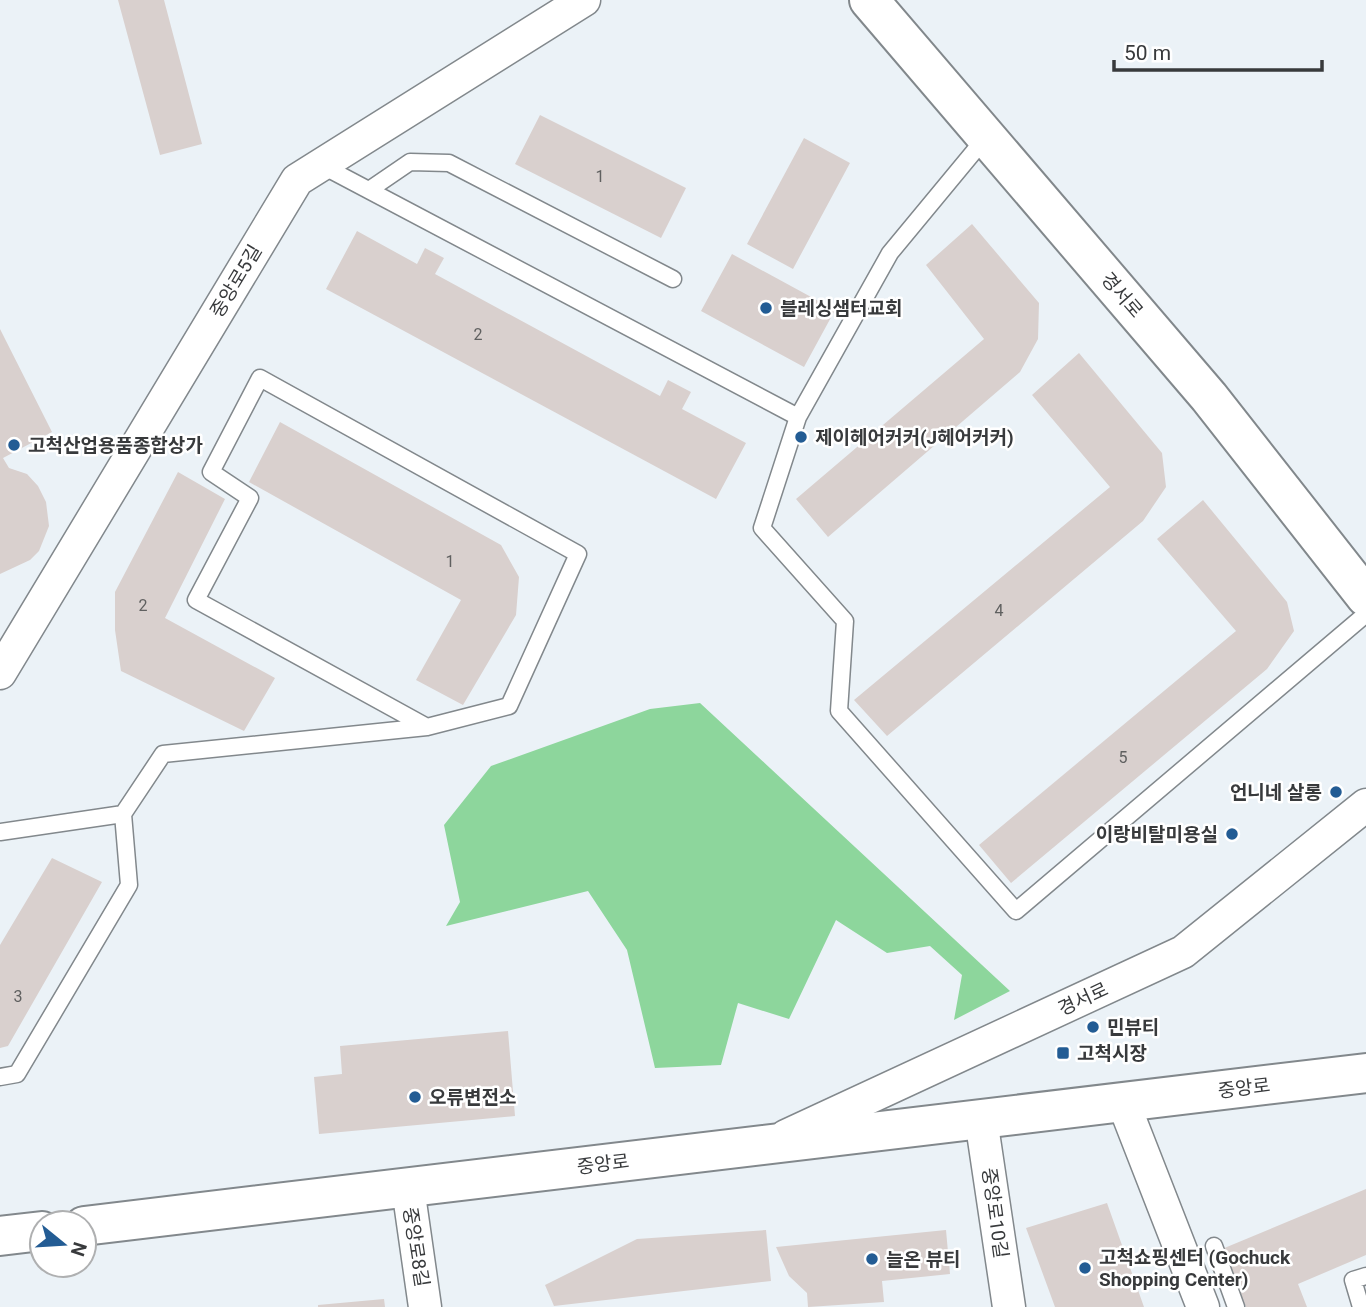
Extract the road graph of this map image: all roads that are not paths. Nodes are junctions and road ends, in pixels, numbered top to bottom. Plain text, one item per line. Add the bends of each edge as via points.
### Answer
1 (584, 0) edge
2 (869, 0) edge
3 (986, 136) junction
4 (321, 165) junction
5 (369, 190) junction
6 (673, 279) dead end
7 (798, 417) junction
8 (1366, 597) edge
9 (1366, 614) edge
10 (0, 673) edge
11 (427, 727) junction
12 (1366, 805) edge
13 (123, 814) junction
14 (0, 832) edge
15 (1366, 1073) edge
16 (0, 1077) edge
17 (1123, 1102) junction
18 (981, 1119) junction
19 (769, 1144) junction
20 (408, 1188) junction
21 (98, 1224) edge
22 (28, 1233) edge
23 (0, 1236) edge
24 (1213, 1246) dead end
25 (1366, 1276) edge
26 (425, 1307) edge
27 (1009, 1307) edge
28 (1203, 1307) edge
29 (1236, 1307) edge
30 (1362, 1307) edge

1 - 4 street, 중앙로5길
2 - 3 main road, 경서로
3 - 7 lane via 890,253
3 - 8 main road, 경서로 via 1209,397
4 - 5 lane
4 - 10 street, 중앙로5길 via 296,180
5 - 6 lane via 410,162 449,163
5 - 7 lane
7 - 9 lane via 762,528 845,621 839,711 1016,911
11 - 11 lane via 509,706 578,554 260,378 211,472 250,498 196,600
11 - 13 lane via 163,754
12 - 19 street, 경서로 via 1183,952
13 - 14 lane
13 - 16 lane via 129,885 17,1074
15 - 17 main road, 중앙로
17 - 18 main road, 중앙로
17 - 28 street
18 - 19 main road, 중앙로
18 - 27 street, 중앙로10길
19 - 20 main road, 중앙로
20 - 21 main road, 중앙로
20 - 26 street, 중앙로8길
22 - 23 main road
24 - 29 lane
25 - 30 lane via 1353,1280

